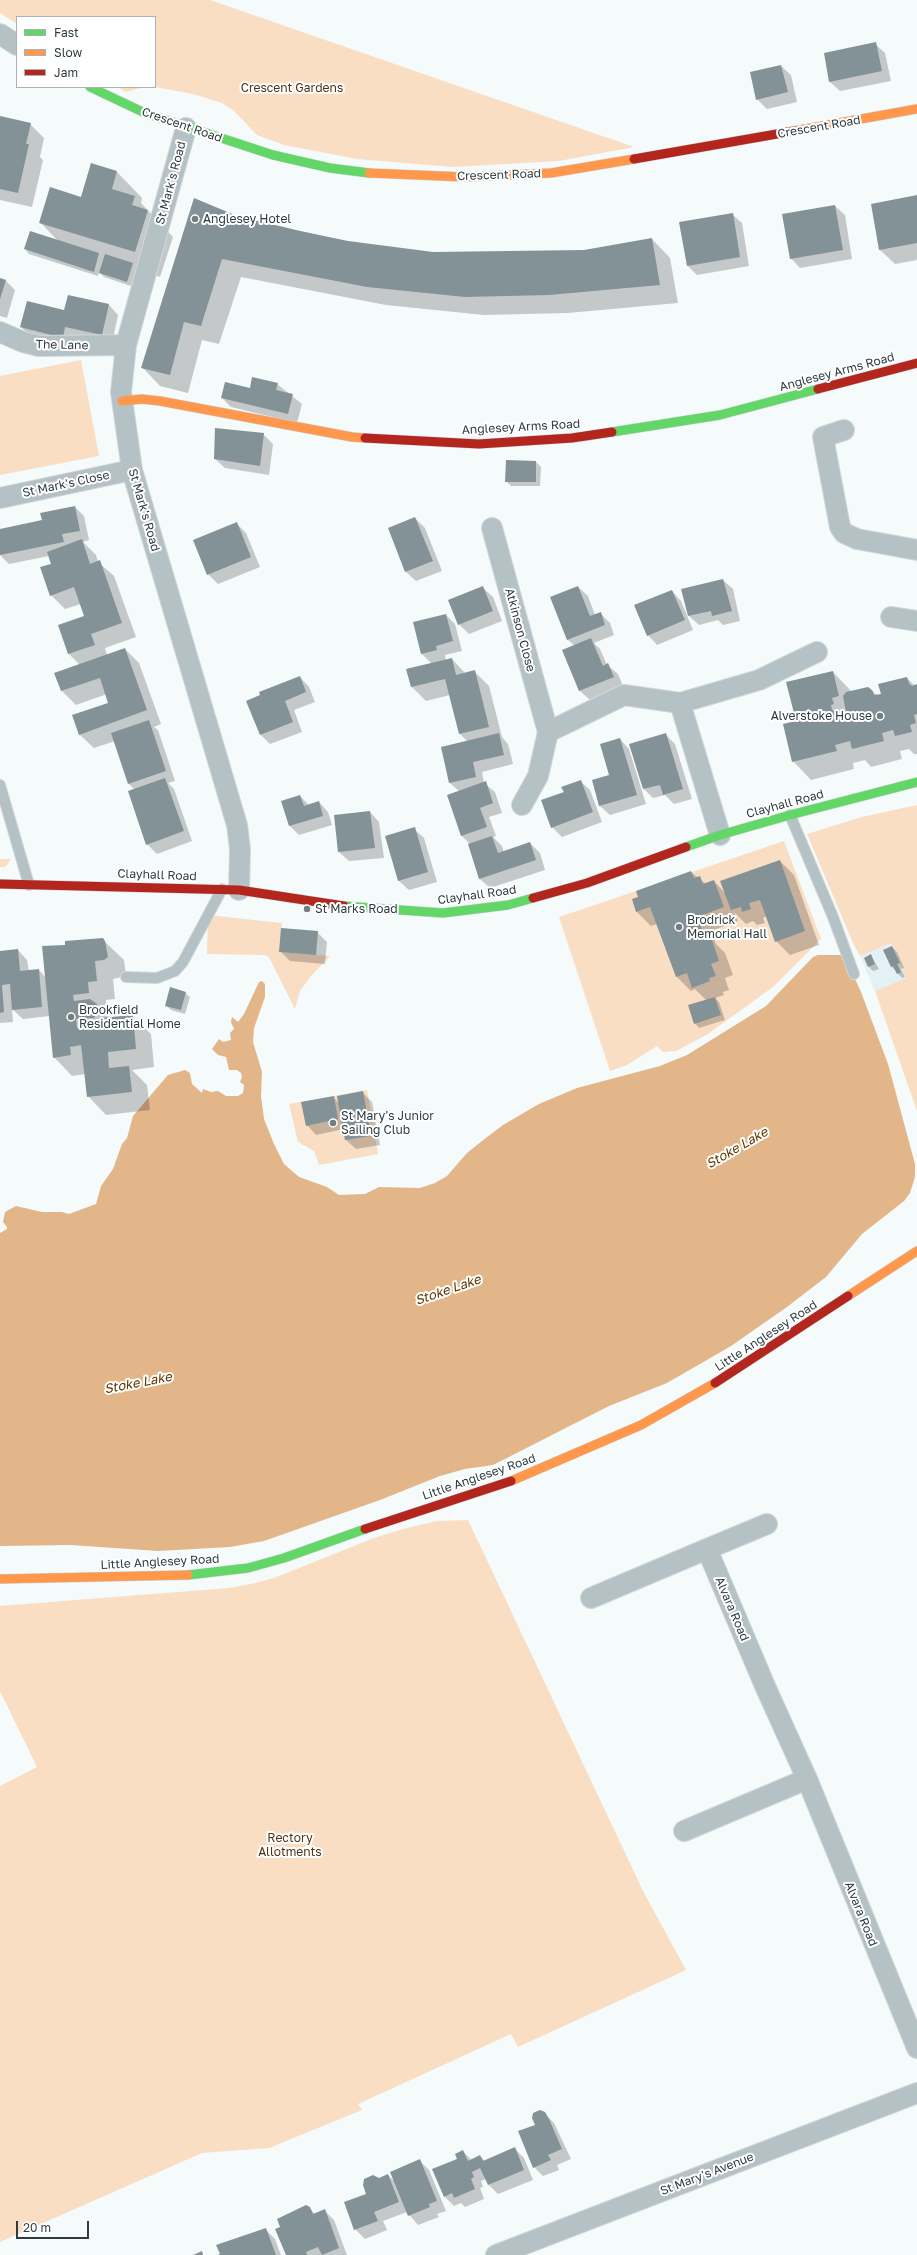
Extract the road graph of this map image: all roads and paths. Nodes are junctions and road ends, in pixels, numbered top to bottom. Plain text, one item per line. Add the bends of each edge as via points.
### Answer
1 (0, 34) edge
2 (16, 44) edge
3 (92, 88) edge
4 (917, 109) edge
5 (186, 128) junction
6 (0, 332) edge
7 (126, 345) junction
8 (917, 363) edge
9 (122, 401) junction
10 (844, 430) dead end
11 (132, 470) junction
12 (0, 498) edge
13 (492, 528) dead end
14 (917, 550) edge
15 (891, 617) dead end
16 (917, 621) edge
17 (817, 652) dead end
18 (680, 703) junction
19 (548, 732) junction
20 (917, 782) edge
21 (0, 785) edge
22 (522, 805) dead end
23 (790, 814) junction
24 (720, 835) junction
25 (0, 884) edge
26 (29, 885) junction
27 (231, 890) junction
28 (854, 974) dead end
29 (126, 977) dead end
30 (917, 1251) edge
31 (767, 1524) dead end
32 (707, 1549) junction
33 (0, 1580) edge
34 (591, 1598) dead end
35 (807, 1779) junction
36 (684, 1831) dead end
37 (917, 2048) edge
38 (917, 2093) edge
39 (496, 2255) edge

1 - 2 street
3 - 5 street, Crescent Road
4 - 5 street, Crescent Road via 551,173 465,177 400,175 330,168 273,155
5 - 7 street, St Mark's Road
6 - 7 street, The Lane via 39,346
7 - 9 street, St Mark's Road
8 - 9 street, Anglesey Arms Road via 720,415 572,438 479,444 352,436 160,400
9 - 11 street, St Mark's Road
10 - 14 street via 823,437 840,527 852,538
11 - 12 street, St Mark's Close
11 - 27 street, St Mark's Road via 237,825 240,849
13 - 19 street, Atkinson Close
15 - 16 street
17 - 18 street via 759,680
18 - 19 street via 624,695
18 - 24 street
19 - 22 street, Atkinson Close via 538,776
20 - 23 street, Clayhall Road
21 - 26 lane
23 - 24 street, Clayhall Road
23 - 28 lane
24 - 27 street, Clayhall Road via 587,883 515,903 443,913 363,909
25 - 26 street, Clayhall Road
26 - 27 street, Clayhall Road
27 - 29 lane via 175,971 157,978
30 - 33 street, Little Anglesey Road via 670,1410 508,1482 248,1568 185,1575
31 - 32 street
32 - 34 street
32 - 35 street, Alvara Road via 764,1686
35 - 36 street
35 - 37 street, Alvara Road
38 - 39 street, St Mary's Avenue

